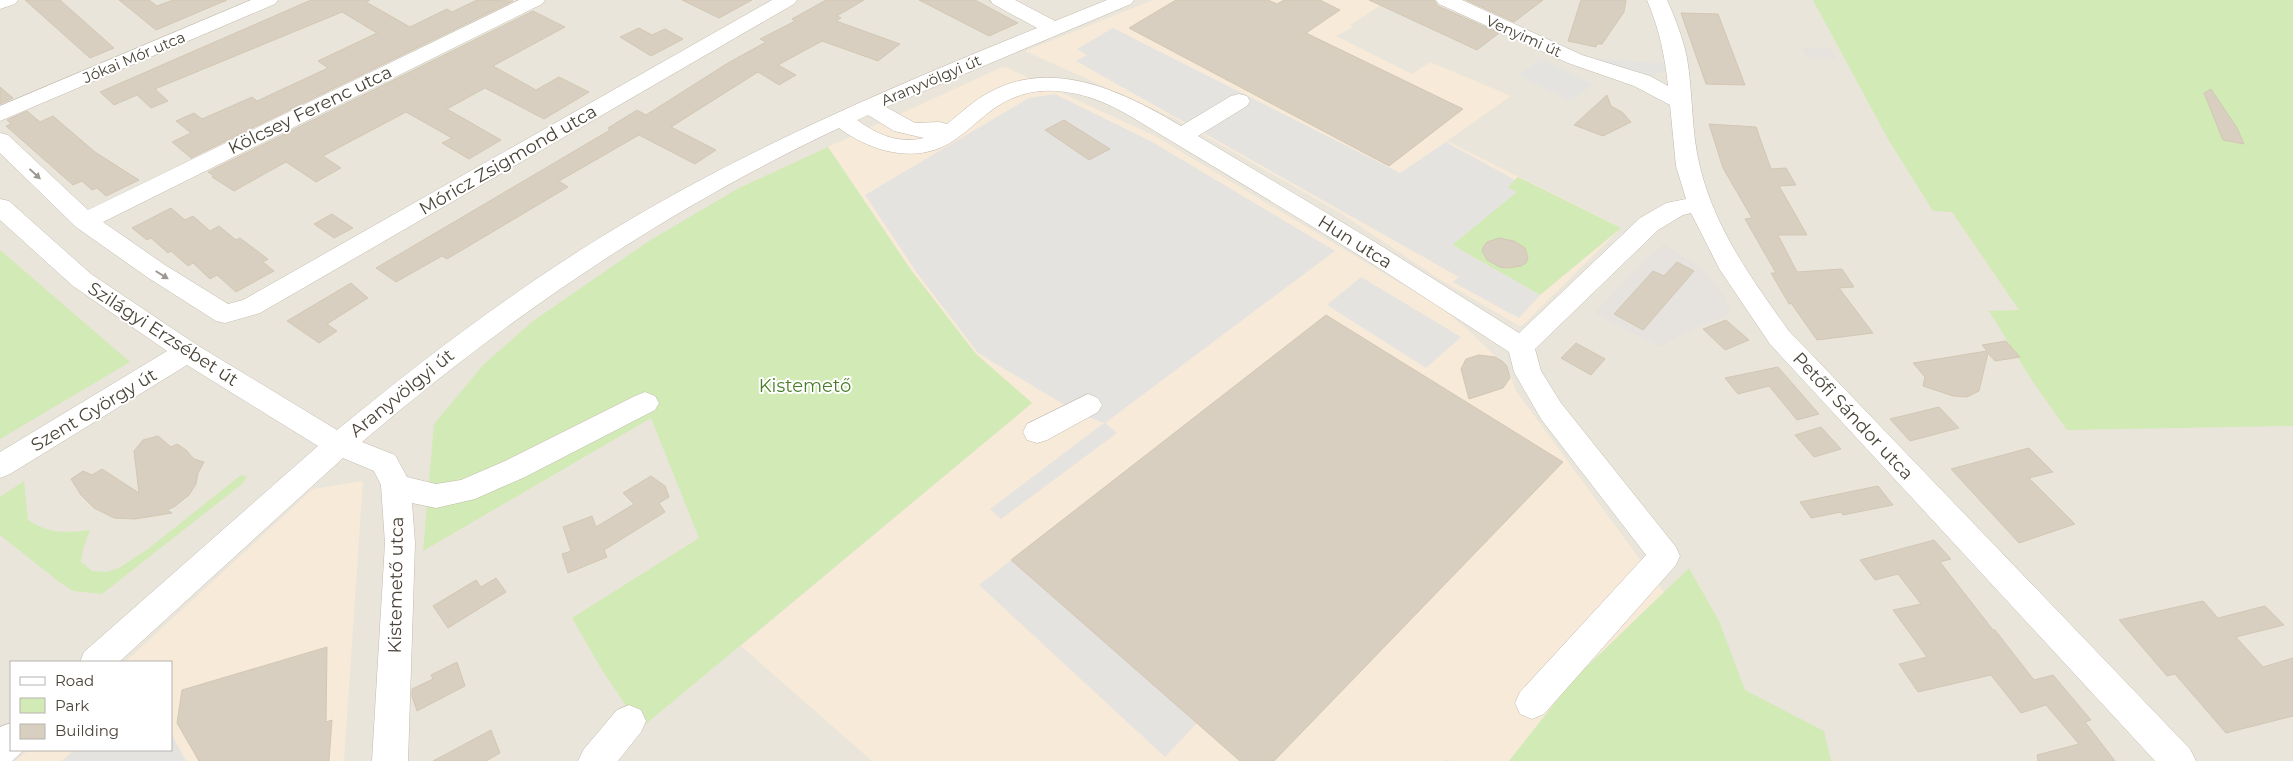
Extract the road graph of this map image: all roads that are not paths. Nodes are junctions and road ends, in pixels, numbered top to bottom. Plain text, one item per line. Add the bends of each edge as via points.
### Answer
1 (8, 0) edge
2 (268, 0) edge
3 (535, 0) edge
4 (787, 0) edge
5 (1000, 0) edge
6 (1124, 0) edge
7 (1446, 0) edge
8 (1657, 0) edge
9 (0, 3) edge
10 (1054, 29) junction
11 (1575, 59) junction
12 (907, 89) junction
13 (1239, 101) dead end
14 (1680, 101) junction
15 (870, 106) junction
16 (975, 112) junction
17 (0, 114) edge
18 (840, 119) junction
19 (894, 122) junction
20 (1180, 137) junction
21 (0, 140) edge
22 (874, 141) junction
23 (1686, 144) junction
24 (742, 169) junction
25 (1698, 203) junction
26 (0, 207) edge
27 (85, 221) junction
28 (1521, 348) junction
29 (187, 352) junction
30 (645, 404) dead end
31 (1088, 405) dead end
32 (1037, 432) dead end
33 (338, 444) junction
34 (0, 466) edge
35 (396, 485) junction
36 (97, 661) edge
37 (1532, 703) dead end
38 (629, 721) dead end
39 (10, 740) edge
40 (0, 749) edge
41 (390, 761) edge
42 (596, 761) edge
43 (2178, 761) edge

1 - 9 street
2 - 17 street, Jókai Mór utca
3 - 27 street, Kölcsey Ferenc utca
27 -> 4 street, Móricz Zsigmond utca via 225,314 251,307
5 - 10 street
6 - 10 street, Aranyvölgyi út
7 - 11 street, Venyimi út
8 - 14 street, Petőfi Sándor utca via 1676,56
10 - 12 street, Aranyvölgyi út
11 - 14 street, Venyimi út via 1642,81
11 - 23 street, Venyimi út via 1593,77 1626,86 1658,108
12 - 15 street, Aranyvölgyi út
12 - 19 street via 893,102 891,115
13 - 20 street
14 - 23 street, Petőfi Sándor utca
15 - 18 street, Aranyvölgyi út
15 - 19 street, Hun utca
16 - 19 street, Hun utca via 928,132 912,131
16 - 20 street, Hun utca via 997,96 1018,88 1066,86 1127,104
16 - 22 street, Hun utca via 944,138 927,145 899,147
18 - 22 street, Hun utca
18 - 24 street, Aranyvölgyi út
20 - 28 street, Hun utca via 1366,248
21 -> 27 street
22 - 24 street, Aranyvölgyi út via 848,134 829,136 770,166
23 - 25 street, Petőfi Sándor utca
24 - 33 street, Aranyvölgyi út via 643,224 537,291 484,328
25 - 28 street via 1675,209 1649,224
25 - 43 street, Petőfi Sándor utca via 1733,270 1779,337
26 - 29 street, Szilágyi Erzsébet út via 82,280
28 - 37 street via 1528,372 1551,411 1665,556
29 - 33 street, Szilágyi Erzsébet út
29 - 34 street, Szent György út
30 - 35 street via 464,491 436,496
31 - 32 street
33 - 35 street, Kistemető utca via 385,463
33 - 36 street, Aranyvölgyi út
35 - 41 street, Kistemető utca via 400,543
38 - 42 street
39 - 40 street

